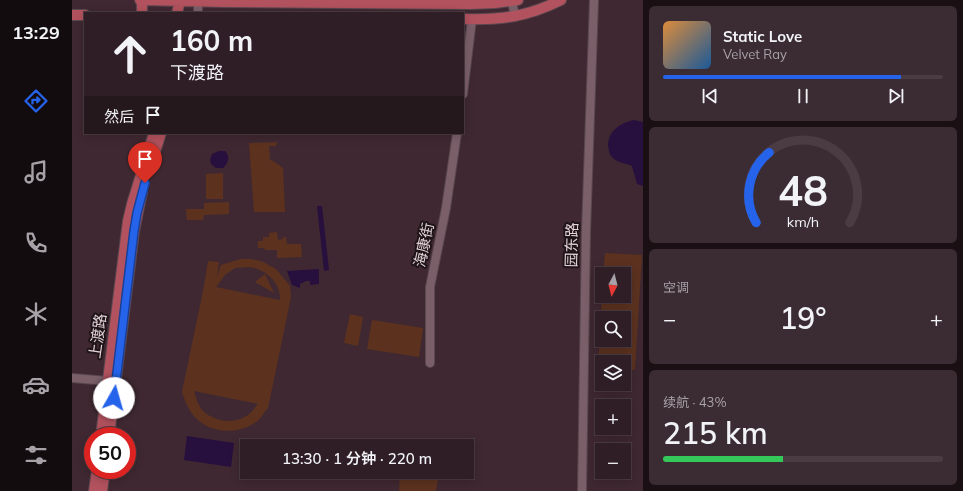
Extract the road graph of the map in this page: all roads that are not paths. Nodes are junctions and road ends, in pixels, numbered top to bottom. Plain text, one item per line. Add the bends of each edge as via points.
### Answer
1 (141, 0) edge
2 (561, 0) edge
3 (594, 0) edge
4 (180, 1) junction
5 (515, 1) edge
6 (198, 2) junction
7 (335, 2) edge
8 (142, 12) edge
9 (178, 12) edge
10 (182, 12) edge
11 (198, 12) edge
12 (72, 15) edge
13 (84, 15) edge
14 (515, 16) junction
15 (468, 19) edge
16 (464, 79) edge
17 (154, 134) edge
18 (161, 134) edge
19 (457, 134) edge
20 (129, 241) junction
21 (430, 363) dead end
22 (72, 378) edge
23 (108, 381) junction
24 (102, 427) edge
25 (110, 427) edge
26 (96, 479) edge
27 (104, 479) edge
28 (94, 491) edge
29 (102, 491) edge
30 (582, 491) edge

1 - 4 main road
1 - 8 main road
2 - 14 main road
3 - 30 street, 园东路 via 586,240
4 - 6 main road
4 - 9 main road
4 - 10 main road
5 - 7 main road via 495,4
5 - 14 street
6 - 7 main road
6 - 11 street
12 - 13 main road
14 - 15 main road
15 - 16 street
17 - 20 main road via 128,221
18 - 20 main road
19 - 21 street, 海康街 via 446,208 430,287
20 - 23 main road, 上渡路
20 - 25 main road, 上渡路
22 - 23 street
23 - 24 main road, 上渡路
26 - 28 main road
27 - 29 main road

